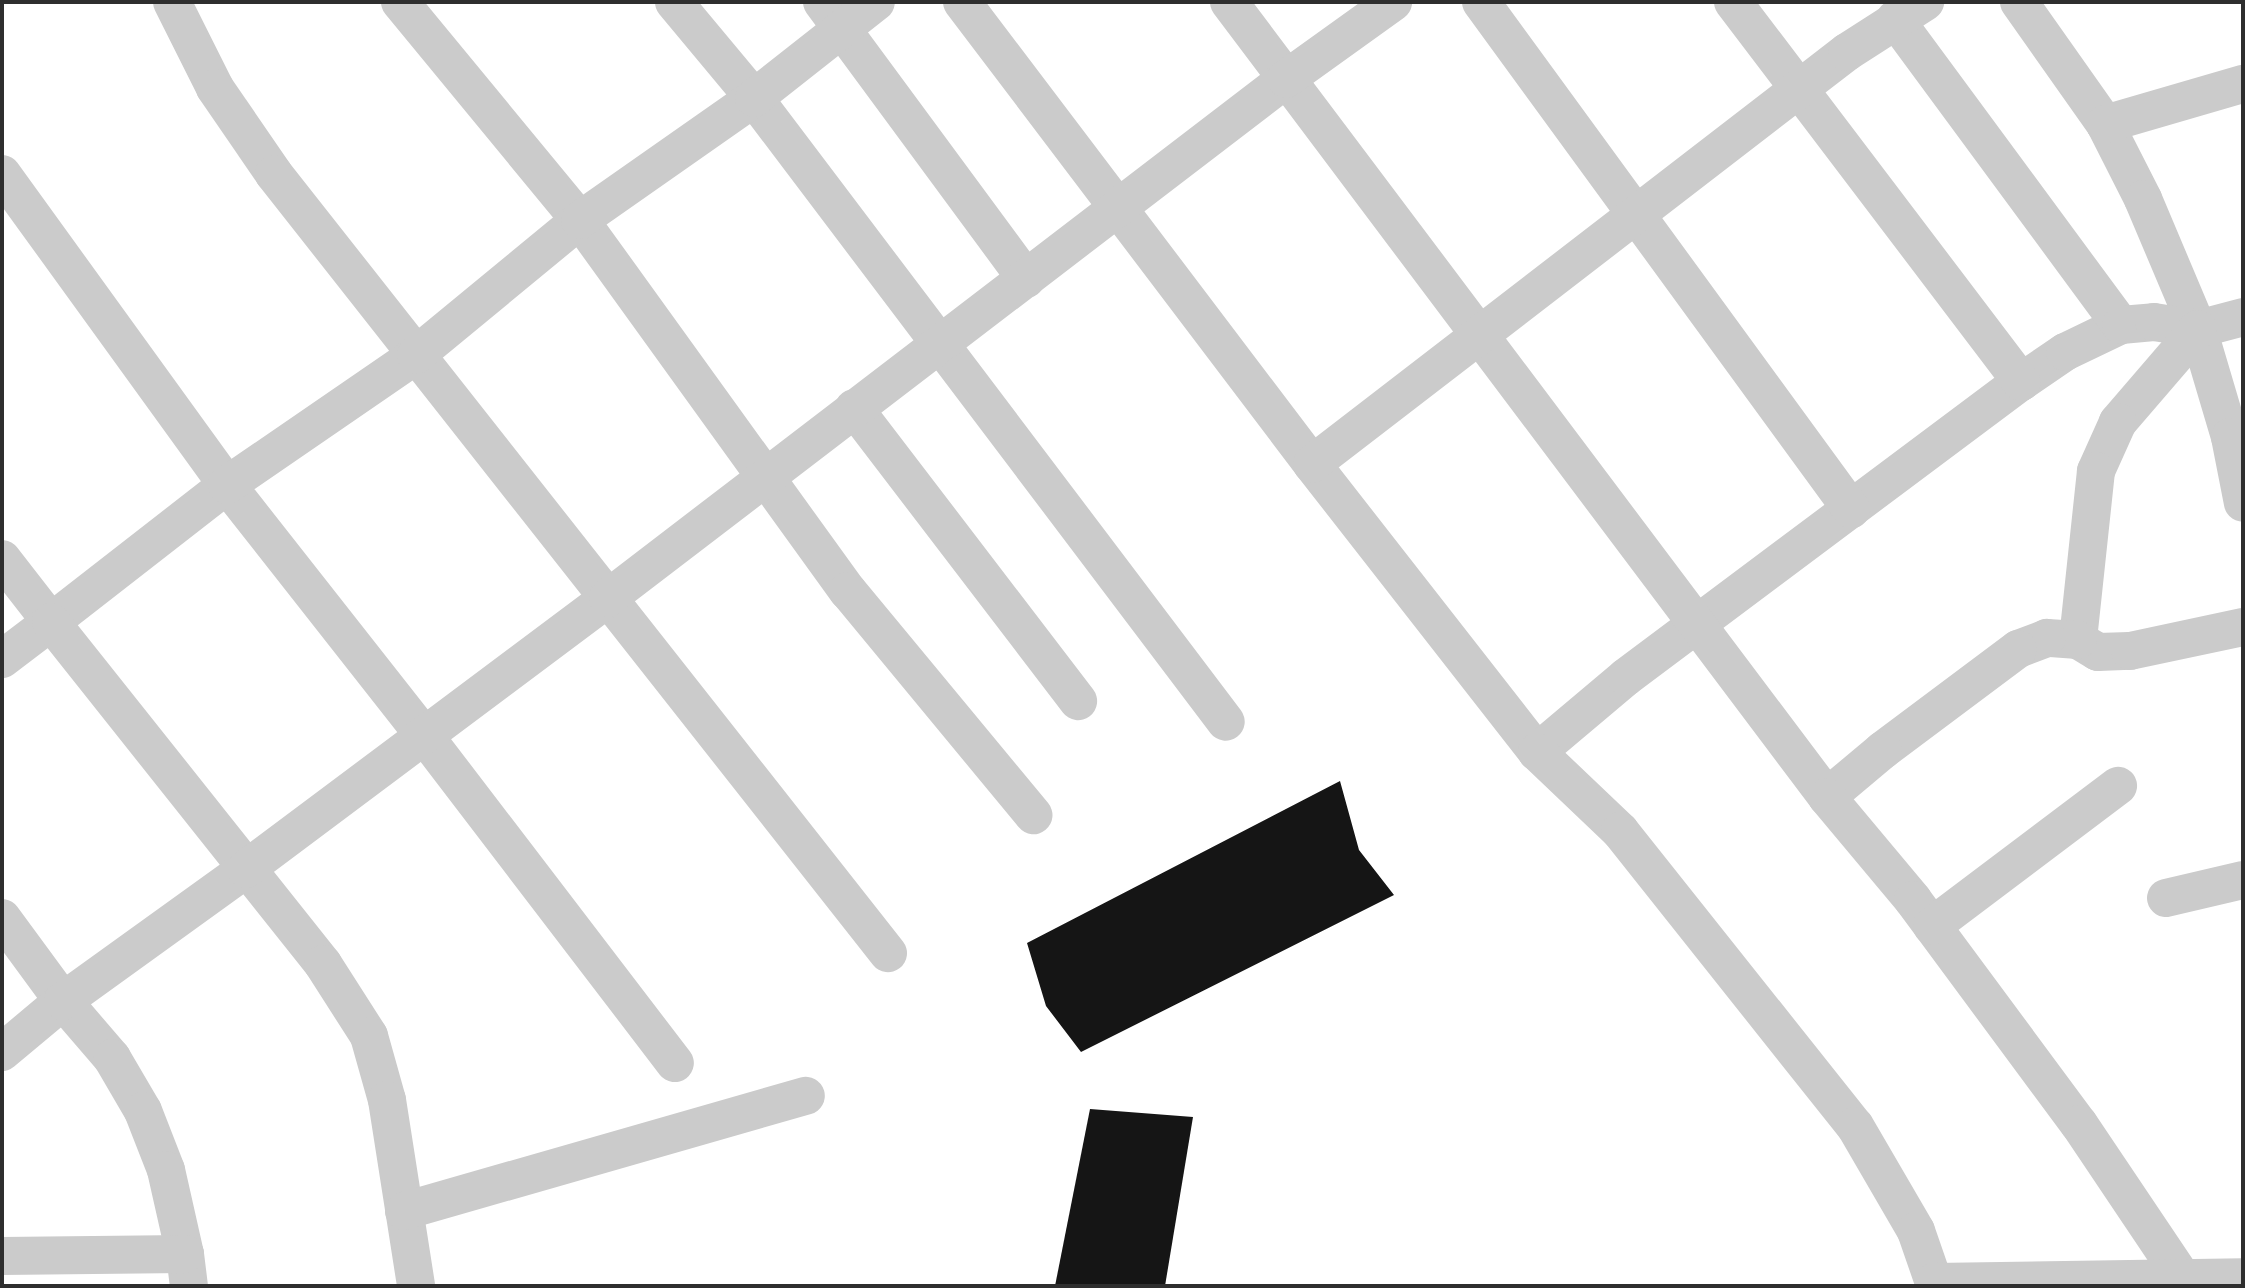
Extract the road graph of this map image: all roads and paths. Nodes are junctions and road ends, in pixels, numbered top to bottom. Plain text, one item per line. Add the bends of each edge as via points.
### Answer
1 (172, 2) edge
2 (400, 2) edge
3 (674, 2) edge
4 (876, 2) edge
5 (962, 2) edge
6 (1229, 2) edge
7 (1393, 2) edge
8 (1481, 2) edge
9 (1733, 2) edge
10 (2019, 2) edge
11 (1910, 10) edge
12 (832, 15) edge
13 (1286, 79) junction
14 (2243, 84) edge
15 (1800, 91) junction
16 (754, 98) junction
17 (2105, 124) junction
18 (2, 174) edge
19 (1119, 206) junction
20 (1639, 215) junction
21 (580, 220) junction
22 (1026, 279) junction
23 (2243, 317) edge
24 (2121, 325) junction
25 (2197, 329) junction
26 (1480, 334) junction
27 (940, 345) junction
28 (416, 355) junction
29 (2021, 382) junction
30 (854, 408) junction
31 (2237, 435) edge
32 (1312, 464) junction
33 (765, 479) junction
34 (227, 485) junction
35 (2243, 503) edge
36 (1851, 509) junction
37 (2, 559) edge
38 (608, 598) junction
39 (51, 622) junction
40 (1697, 624) junction
41 (2243, 626) edge
42 (2078, 640) junction
43 (2, 659) edge
44 (1078, 701) dead end
45 (1226, 722) dead end
46 (424, 735) junction
47 (1537, 752) junction
48 (2118, 786) dead end
49 (1827, 797) junction
50 (1033, 815) dead end
51 (246, 869) junction
52 (2243, 880) edge
53 (2166, 898) dead end
54 (2, 918) edge
55 (1932, 926) junction
56 (888, 953) dead end
57 (63, 1001) junction
58 (2, 1052) edge
59 (675, 1063) dead end
60 (806, 1096) dead end
61 (404, 1211) junction
62 (2, 1256) edge
63 (187, 1270) edge
64 (2214, 1279) edge
65 (1935, 1284) edge
66 (416, 1286) edge

1 - 28 street via 215,88 274,174
2 - 21 street
3 - 16 street
4 - 12 street
5 - 19 street
6 - 13 street
7 - 13 street
8 - 20 street
9 - 15 street
10 - 17 street
11 - 15 street via 1847,52
11 - 24 street
12 - 16 street
12 - 22 street
13 - 19 street
13 - 26 street
14 - 17 street
15 - 20 street via 1704,160
15 - 29 street
16 - 21 street
16 - 27 street
17 - 25 street via 2143,199
18 - 34 street
19 - 22 street
19 - 32 street
20 - 26 street
20 - 36 street
21 - 28 street
21 - 33 street
22 - 27 street
23 - 25 street
24 - 25 street via 2154,322
24 - 29 street via 2065,352
25 - 31 street
25 - 42 street via 2119,422 2096,471
26 - 32 street
26 - 40 street
27 - 30 street
27 - 45 street
28 - 34 street
28 - 38 street
29 - 36 street
30 - 33 street
30 - 44 street
31 - 35 street
32 - 47 street
33 - 38 street
33 - 50 street via 848,591
34 - 39 street
34 - 46 street
36 - 40 street
37 - 39 street
38 - 46 street
38 - 56 street
39 - 43 street
39 - 51 street
40 - 47 street
40 - 49 street
41 - 42 street via 2130,651 2098,652
42 - 49 street via 2047,638 2018,649
46 - 51 street
46 - 59 street
47 - 65 street via 1620,831 1855,1126 1916,1231
48 - 55 street
49 - 55 street
51 - 57 street
51 - 61 street via 323,964 369,1036 387,1100
52 - 53 street
54 - 57 street
55 - 64 street via 2079,1124
57 - 58 street
57 - 63 street via 112,1058 143,1111 166,1170
60 - 61 street
61 - 66 street
62 - 63 street
64 - 65 street

